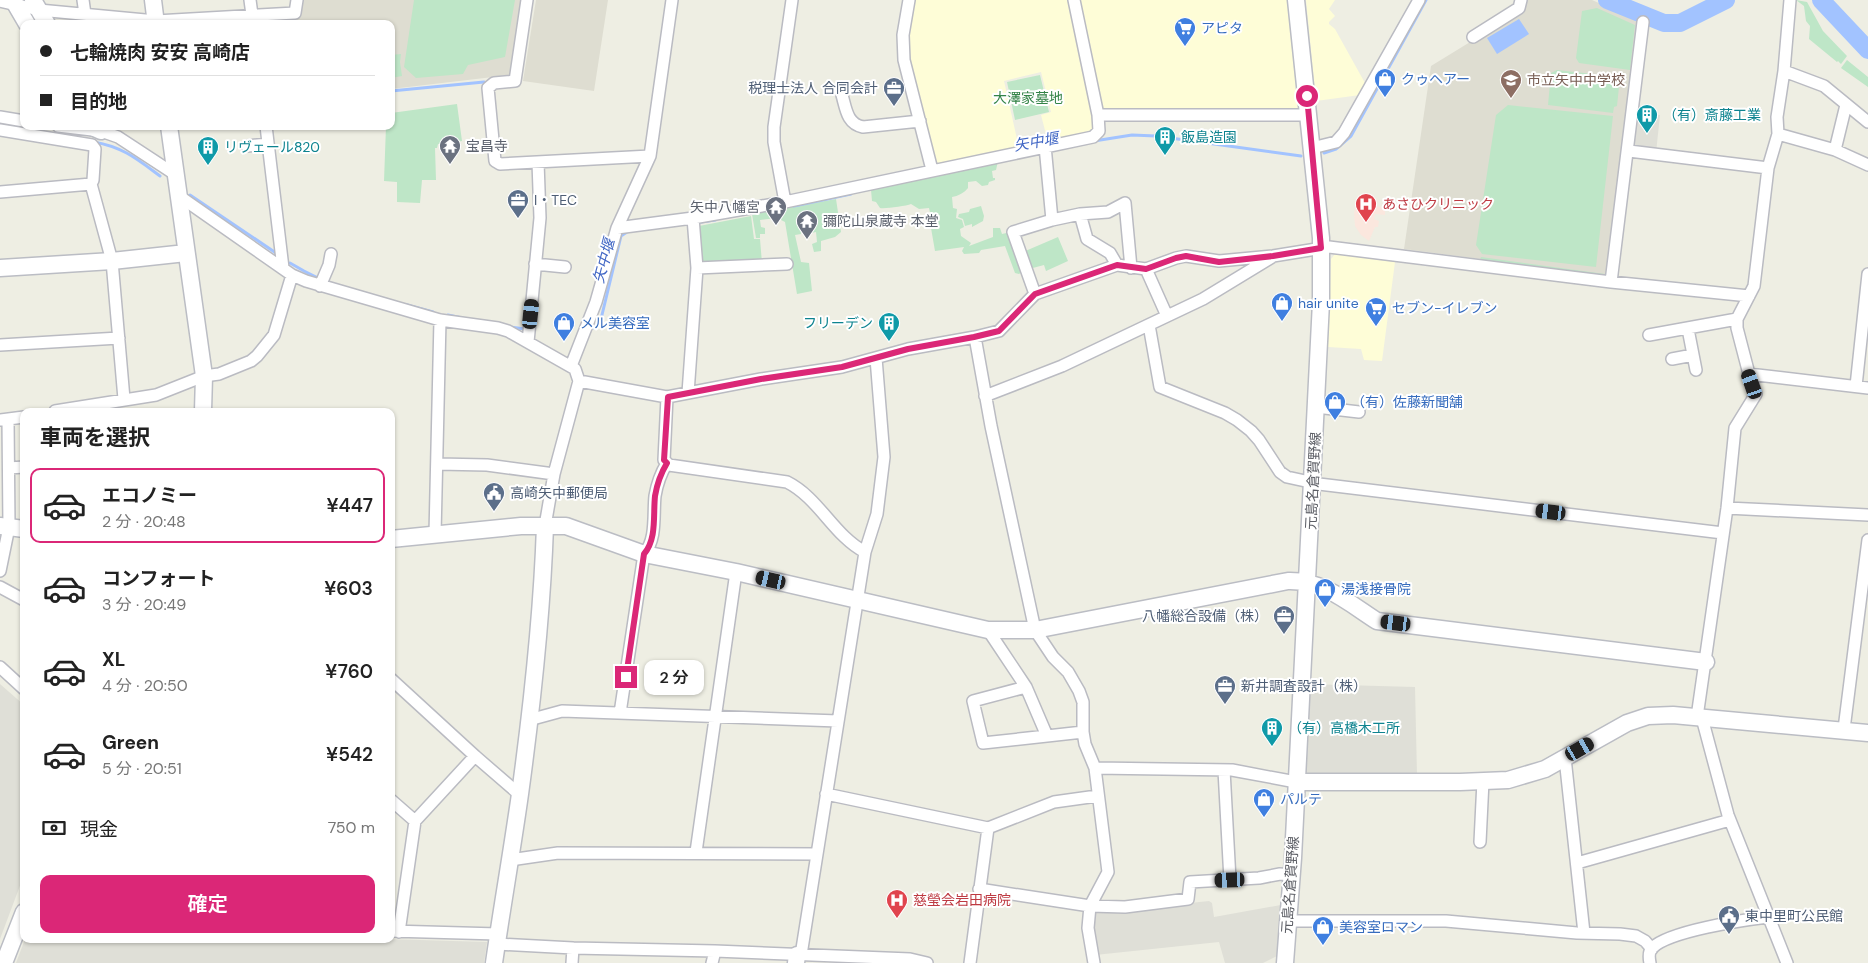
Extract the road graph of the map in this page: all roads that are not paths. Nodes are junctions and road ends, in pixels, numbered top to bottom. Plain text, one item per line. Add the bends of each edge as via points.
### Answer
1 (83, 0) edge
2 (153, 0) edge
3 (250, 0) edge
4 (297, 0) edge
5 (527, 0) edge
6 (672, 0) edge
7 (792, 0) edge
8 (909, 0) edge
9 (1074, 0) edge
10 (1296, 0) edge
11 (1419, 0) edge
12 (1521, 0) edge
13 (1790, 0) edge
14 (0, 1) edge
15 (14, 3) edge
16 (40, 11) edge
17 (85, 14) junction
18 (25, 20) edge
19 (132, 20) edge
20 (156, 20) edge
21 (252, 20) edge
22 (1643, 22) dead end
23 (1473, 37) dead end
24 (1784, 71) junction
25 (842, 95) dead end
26 (1846, 105) junction
27 (1098, 115) junction
28 (1309, 115) junction
29 (0, 117) edge
30 (20, 120) edge
31 (920, 121) junction
32 (1868, 122) edge
33 (0, 130) edge
34 (102, 130) edge
35 (170, 130) edge
36 (266, 130) edge
37 (1778, 134) junction
38 (268, 144) junction
39 (247, 146) dead end
40 (1045, 146) junction
41 (1312, 148) junction
42 (1835, 150) junction
43 (1628, 151) junction
44 (650, 156) junction
45 (538, 162) junction
46 (1868, 165) edge
47 (1768, 168) junction
48 (932, 170) junction
49 (176, 175) junction
50 (90, 184) junction
51 (0, 192) edge
52 (179, 196) junction
53 (785, 202) junction
54 (1080, 214) junction
55 (693, 218) junction
56 (1052, 220) junction
57 (617, 228) junction
58 (1321, 248) junction
59 (186, 253) junction
60 (331, 254) dead end
61 (1273, 256) junction
62 (112, 261) junction
63 (535, 264) junction
64 (787, 264) dead end
65 (1117, 265) junction
66 (566, 267) dead end
67 (0, 268) edge
68 (697, 268) junction
69 (1131, 268) junction
70 (1146, 269) junction
71 (288, 271) junction
72 (1868, 274) edge
73 (1611, 282) junction
74 (320, 286) junction
75 (1035, 294) junction
76 (1749, 296) junction
77 (1167, 316) junction
78 (1737, 319) junction
79 (440, 320) junction
80 (1149, 325) junction
81 (1688, 329) junction
82 (1650, 335) dead end
83 (974, 337) junction
84 (119, 338) junction
85 (528, 342) junction
86 (0, 345) edge
87 (1693, 355) junction
88 (876, 358) junction
89 (1672, 359) dead end
90 (571, 366) junction
91 (1696, 370) dead end
92 (1749, 374) junction
93 (204, 376) junction
94 (579, 381) junction
95 (1862, 387) edge
96 (688, 393) junction
97 (985, 396) junction
98 (668, 397) junction
99 (122, 403) edge
100 (1316, 407) junction
101 (80, 408) edge
102 (203, 408) edge
103 (1359, 412) dead end
104 (20, 418) edge
105 (4, 420) edge
106 (667, 463) junction
107 (438, 464) junction
108 (20, 467) edge
109 (9, 468) junction
110 (554, 474) junction
111 (1313, 482) junction
112 (1727, 508) junction
113 (1868, 515) edge
114 (546, 526) junction
115 (11, 527) edge
116 (1723, 533) junction
117 (435, 534) junction
118 (395, 539) edge
119 (1868, 540) edge
120 (865, 552) junction
121 (644, 554) junction
122 (0, 571) edge
123 (736, 572) junction
124 (1307, 582) junction
125 (0, 587) edge
126 (20, 598) edge
127 (858, 601) junction
128 (988, 630) junction
129 (1035, 630) junction
130 (1706, 662) junction
131 (0, 667) edge
132 (395, 683) edge
133 (20, 685) edge
134 (1026, 687) junction
135 (620, 713) junction
136 (716, 717) junction
137 (1700, 718) junction
138 (529, 720) junction
139 (838, 721) junction
140 (1844, 729) junction
141 (1083, 732) junction
142 (1868, 732) edge
143 (1047, 736) junction
144 (475, 756) junction
145 (1565, 758) junction
146 (1095, 768) junction
147 (1224, 770) junction
148 (1483, 781) junction
149 (1296, 782) junction
150 (826, 794) junction
151 (520, 795) junction
152 (1097, 796) junction
153 (395, 804) edge
154 (1730, 820) junction
155 (415, 821) junction
156 (988, 828) junction
157 (1480, 842) dead end
158 (696, 852) junction
159 (817, 854) junction
160 (510, 860) junction
161 (1577, 864) junction
162 (1292, 875) junction
163 (1230, 880) junction
164 (980, 889) junction
165 (1090, 906) junction
166 (1768, 917) junction
167 (20, 922) edge
168 (1288, 922) junction
169 (395, 932) edge
170 (1584, 933) junction
171 (497, 939) junction
172 (573, 948) junction
173 (1652, 949) junction
174 (715, 950) junction
175 (798, 958) edge
176 (864, 961) edge
177 (4, 963) edge
178 (494, 963) edge
179 (572, 963) edge
180 (712, 963) edge
181 (927, 963) edge
182 (970, 963) edge
183 (1094, 963) edge
184 (1285, 963) edge
185 (1650, 963) edge
186 (1787, 963) edge

1 - 17 street
2 - 20 street
3 - 21 street
4 - 21 street via 295,13
5 - 45 street via 515,81 494,83 488,88 495,161 500,164
6 - 44 street
7 - 53 street via 774,127
8 - 31 street via 902,47
9 - 27 street
10 - 28 street, 元島名倉賀野線
11 - 41 street via 1344,132 1336,142
12 - 23 street via 1519,8
13 - 24 street
14 - 15 street
15 - 16 street
15 - 18 street
16 - 17 street
17 - 19 street
22 - 43 street
24 - 26 street via 1824,86
24 - 37 street via 1777,117
25 - 31 street via 855,126
26 - 32 street
26 - 42 street
27 - 28 street
27 - 40 street via 1099,131 1093,137
28 - 41 street, 元島名倉賀野線
29 - 30 street
31 - 48 street
33 - 50 street via 92,145 95,149
34 - 49 street
35 - 49 street
36 - 38 street
37 - 42 street
37 - 47 street
38 - 39 street
38 - 71 street
40 - 48 street
40 - 56 street
41 - 58 street, 元島名倉賀野線
42 - 46 street
43 - 47 street
43 - 73 street
44 - 45 street
44 - 57 street
45 - 63 street via 540,218
47 - 76 street via 1754,286
48 - 53 street
49 - 52 street
50 - 51 street
50 - 62 street
52 - 59 street
52 - 71 street
53 - 55 street
54 - 56 street
54 - 65 street via 1087,238 1110,253
54 - 69 street via 1108,212 1125,203
55 - 57 street
55 - 68 street
56 - 75 street via 1013,232
57 - 90 street via 596,302
58 - 61 street
58 - 73 street
58 - 100 street, 元島名倉賀野線
59 - 62 street
59 - 93 street
60 - 74 street
61 - 70 street via 1219,262 1186,256
61 - 77 street via 1203,299
62 - 67 street
62 - 84 street
63 - 66 street
63 - 85 street
64 - 68 street
65 - 69 street
65 - 75 street
68 - 96 street
69 - 70 street
70 - 77 street
71 - 74 street
71 - 93 street via 274,335 251,360 219,374
72 - 95 street
73 - 76 street
74 - 79 street
75 - 83 street via 999,331
76 - 78 street
77 - 80 street
78 - 81 street
78 - 92 street
79 - 85 street via 498,328
79 - 107 street
80 - 97 street via 1062,366
80 - 111 street via 1160,387 1237,420 1251,430 1280,472 1287,477
81 - 82 street
81 - 87 street
83 - 88 street
83 - 97 street
84 - 86 street
84 - 99 street
85 - 90 street
87 - 89 street
87 - 91 street
88 - 96 street via 842,367
88 - 120 street via 884,457 877,514
90 - 94 street
92 - 95 street
92 - 112 street via 1756,394 1735,428
93 - 99 street via 156,395
93 - 102 street
94 - 98 street
94 - 110 street
96 - 98 street
97 - 129 street
98 - 106 street via 664,460
99 - 101 street
100 - 103 street
100 - 111 street, 元島名倉賀野線
104 - 105 street
105 - 109 street
106 - 120 street via 682,468 787,482 797,487 855,547
106 - 121 street via 656,494 651,546
107 - 110 street via 487,465
107 - 117 street
108 - 109 street
109 - 115 street
110 - 114 street
111 - 116 street
111 - 124 street, 元島名倉賀野線
112 - 113 street
112 - 116 street
114 - 117 street
114 - 121 street via 566,526
114 - 138 street
115 - 122 street
116 - 130 street
117 - 118 street
119 - 140 street
120 - 127 street
121 - 123 street
121 - 135 street
123 - 127 street
123 - 136 street
124 - 129 street via 1288,581
124 - 130 street via 1332,592 1376,621
124 - 149 street, 元島名倉賀野線
125 - 126 street
127 - 128 street
127 - 139 street
128 - 129 street
128 - 134 street
129 - 141 street via 1079,691 1083,702
130 - 137 street
131 - 133 street
132 - 144 street
134 - 143 street
134 - 143 street via 973,701 983,743
135 - 136 street
135 - 138 street via 562,711
136 - 139 street
136 - 158 street
137 - 140 street
137 - 145 street via 1648,716 1627,723
137 - 154 street
138 - 151 street
139 - 150 street
140 - 142 street
141 - 143 street
141 - 146 street
144 - 151 street
144 - 155 street
145 - 148 street via 1528,776
145 - 161 street
146 - 147 street
146 - 152 street
147 - 149 street
147 - 163 street
148 - 149 street
148 - 157 street
149 - 162 street, 元島名倉賀野線
150 - 156 street
150 - 159 street
151 - 160 street
152 - 156 street via 1054,802
152 - 165 street via 1108,872
153 - 155 street
154 - 161 street
154 - 166 street
155 - 169 street
156 - 164 street
158 - 159 street
158 - 160 street via 558,853
159 - 175 street
160 - 171 street
161 - 170 street
162 - 163 street
162 - 168 street, 元島名倉賀野線
163 - 165 street via 1190,882 1188,899
164 - 165 street
164 - 182 street
165 - 183 street via 1088,928
166 - 173 street via 1712,926 1666,940
166 - 186 street
167 - 177 street
168 - 170 street via 1446,921
168 - 184 street, 元島名倉賀野線
169 - 171 street
170 - 173 street via 1636,936
171 - 172 street
171 - 178 street
172 - 174 street
172 - 179 street
173 - 185 street
174 - 175 street
174 - 180 street
175 - 176 street
176 - 181 street via 910,959

